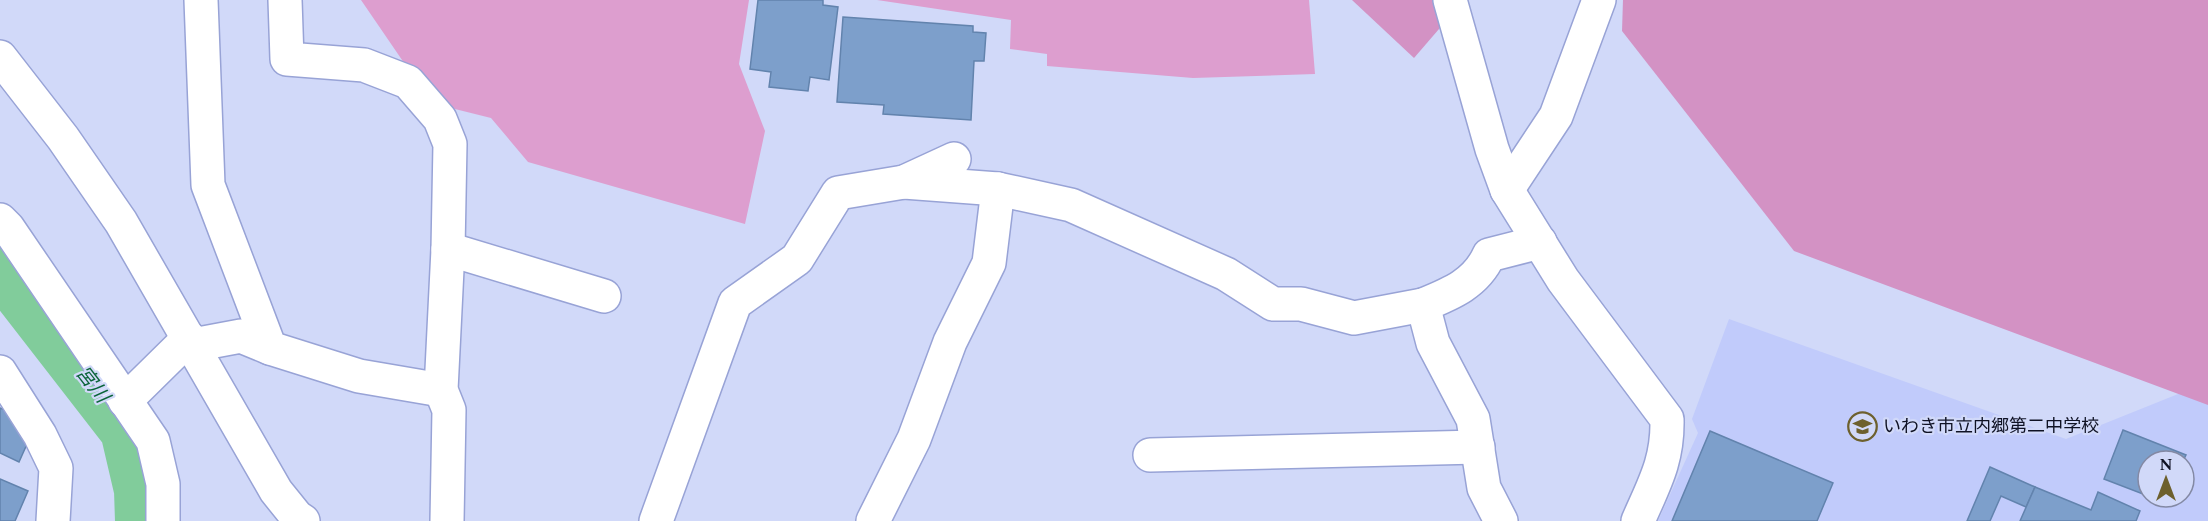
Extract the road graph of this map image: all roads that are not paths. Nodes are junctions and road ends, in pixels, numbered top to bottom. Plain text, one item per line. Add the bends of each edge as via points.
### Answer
1 (201, 0) edge
2 (285, 0) edge
3 (1450, 0) edge
4 (1599, 0) edge
5 (1, 59) edge
6 (954, 159) dead end
7 (904, 182) junction
8 (998, 189) junction
9 (1507, 190) junction
10 (0, 220) edge
11 (1532, 245) junction
12 (448, 249) junction
13 (604, 296) dead end
14 (1423, 305) junction
15 (191, 341) junction
16 (270, 348) junction
17 (0, 372) edge
18 (441, 390) junction
19 (125, 401) junction
20 (1478, 447) junction
21 (1149, 455) dead end
22 (53, 521) edge
23 (163, 521) edge
24 (303, 521) edge
25 (447, 521) edge
26 (656, 521) edge
27 (873, 521) edge
28 (1501, 521) edge
29 (1638, 521) edge

1 - 16 street via 208,185
2 - 12 street via 287,59 364,65 408,82 440,119 450,144
3 - 9 street
4 - 9 street via 1556,116
5 - 15 street via 122,222
6 - 7 street
7 - 8 street
7 - 26 street via 838,193 796,259 735,303
8 - 14 street via 1071,205 1226,274 1273,304 1301,304 1354,318
8 - 27 street via 989,263 950,342 914,439
9 - 11 street
10 - 19 street
11 - 14 street via 1489,255 1483,269 1455,292
11 - 29 street via 1563,280 1667,419 1663,464
12 - 13 street
12 - 18 street
14 - 20 street via 1433,343 1473,419
15 - 16 street via 241,336
15 - 19 street
15 - 24 street via 276,491
16 - 18 street via 359,376
17 - 22 street via 56,468
18 - 25 street via 449,410
19 - 23 street via 153,441 163,484
20 - 21 street
20 - 28 street via 1484,488

